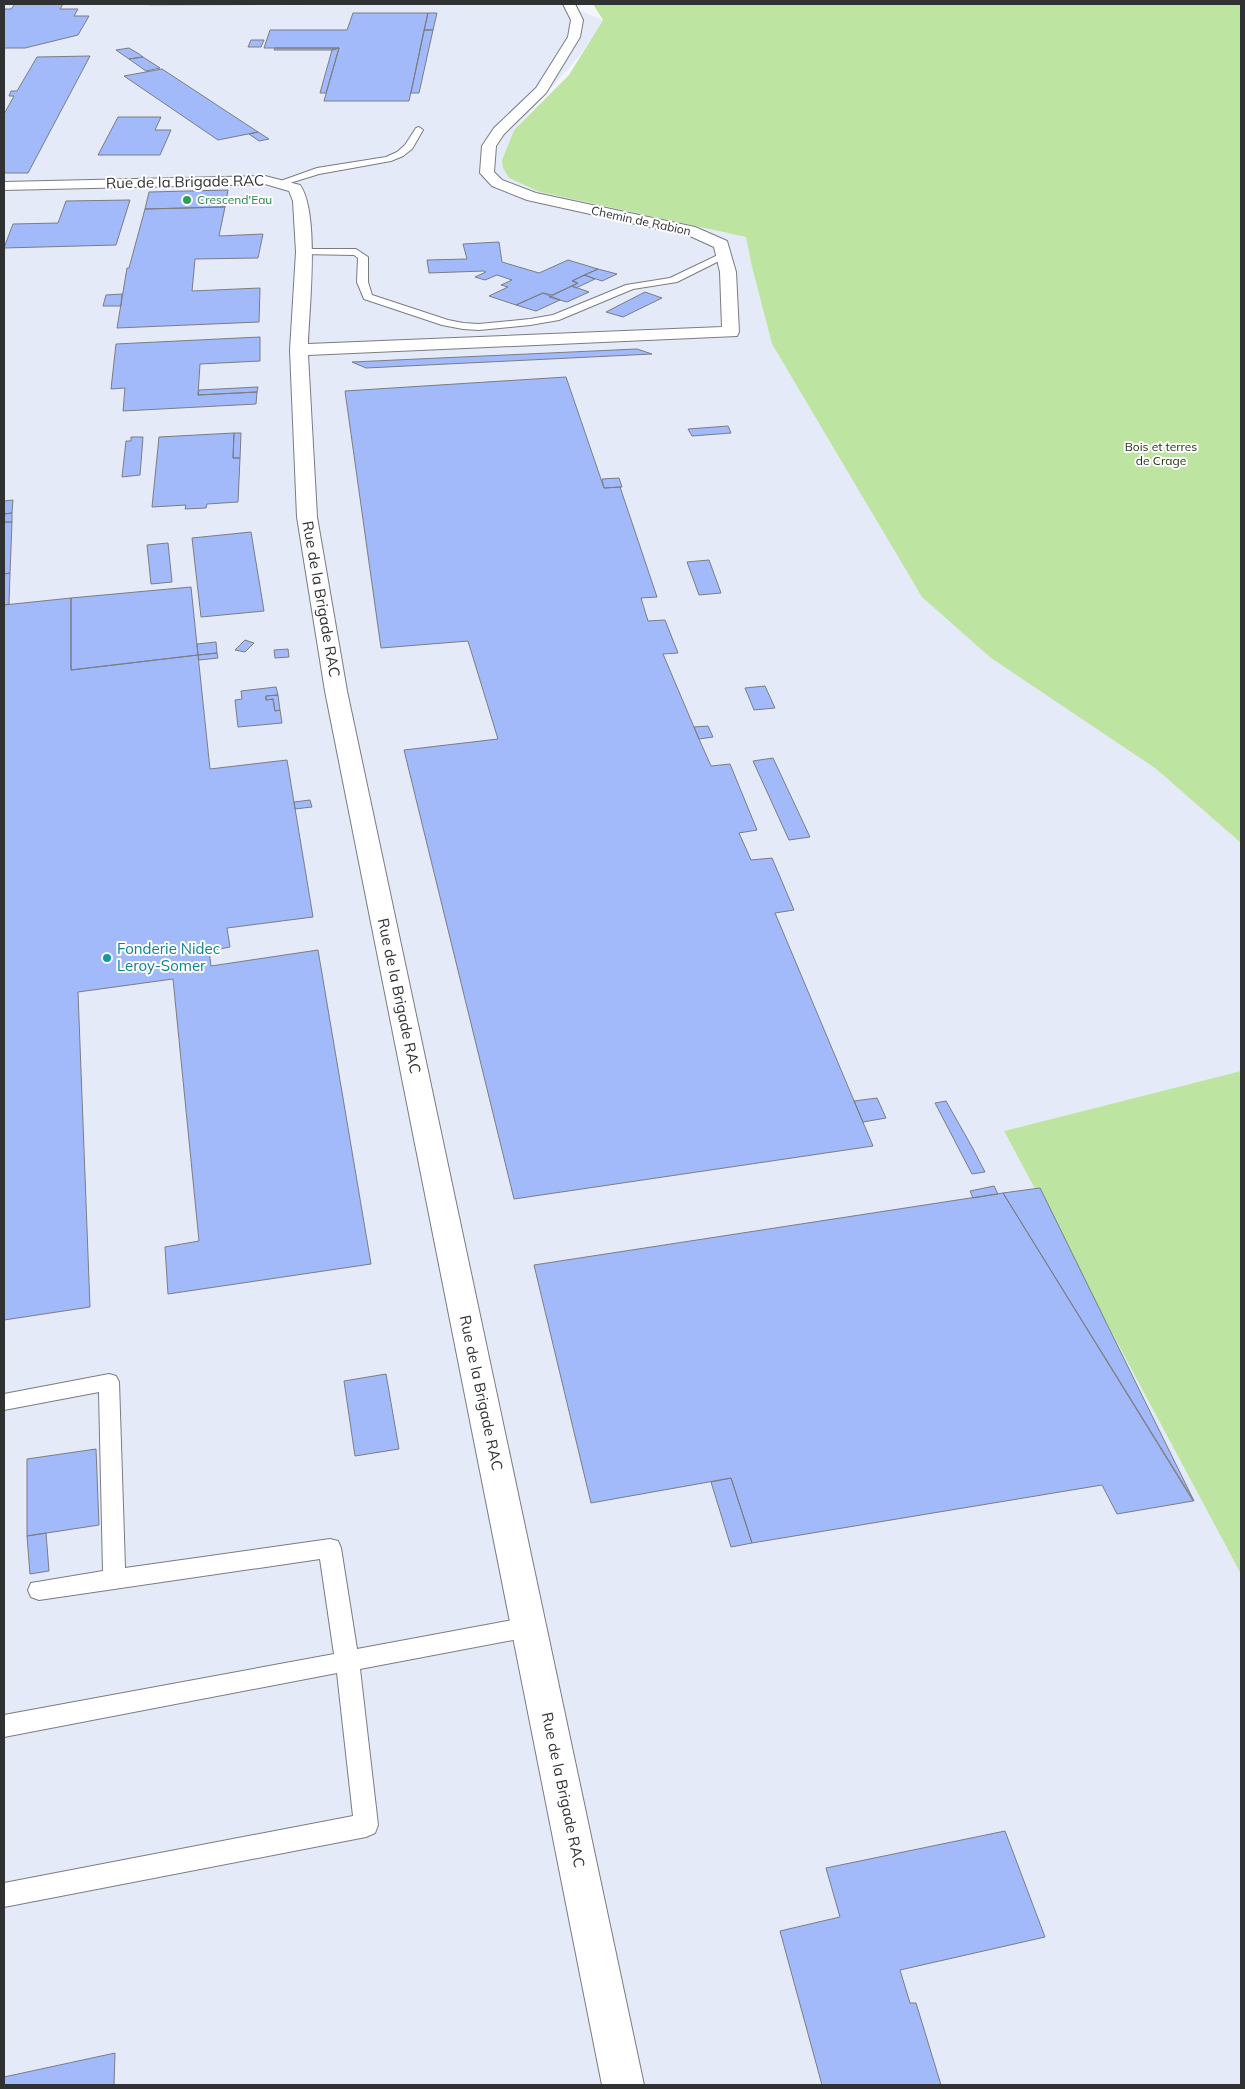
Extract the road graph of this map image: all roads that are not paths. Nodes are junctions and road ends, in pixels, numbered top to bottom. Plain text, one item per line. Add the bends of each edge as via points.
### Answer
1 (569, 4) edge
2 (419, 130) dead end
3 (280, 183) junction
4 (4, 186) edge
5 (304, 252) junction
6 (724, 256) junction
7 (299, 350) junction
8 (4, 1402) edge
9 (114, 1579) junction
10 (39, 1590) dead end
11 (529, 1628) junction
12 (347, 1662) junction
13 (4, 1726) edge
14 (4, 1895) edge
15 (623, 2085) edge

1 - 6 street, Chemin de Rabion via 577,20 574,37 541,90 499,131 489,146 487,173 497,183 532,198 695,232 721,244
2 - 3 lane via 409,147 388,159 317,171
3 - 4 street, Rue de la Brigade RAC via 222,179
3 - 5 street, Rue de la Brigade RAC via 295,188 301,201
5 - 6 lane via 356,252 364,257 361,271 368,297 446,323 479,327 555,318 630,287 679,277
5 - 7 street, Rue de la Brigade RAC
6 - 7 street via 728,272 730,332
7 - 11 street, Rue de la Brigade RAC via 307,517 335,681
8 - 9 lane via 109,1382
9 - 10 lane
9 - 12 lane via 330,1548
11 - 12 lane
11 - 15 street, Rue de la Brigade RAC
12 - 13 lane
12 - 14 lane via 366,1825

